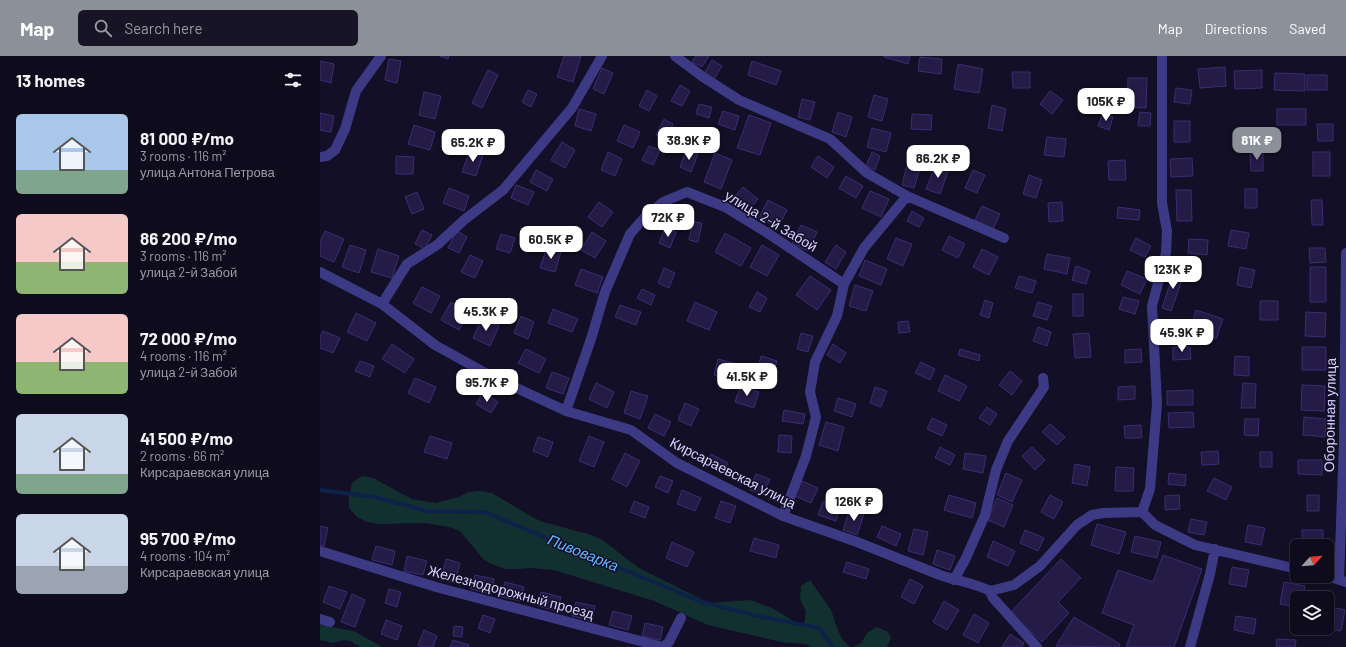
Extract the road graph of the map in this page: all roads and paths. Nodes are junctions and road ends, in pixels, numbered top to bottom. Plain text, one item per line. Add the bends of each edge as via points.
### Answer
1 (381, 56) edge
2 (602, 56) edge
3 (675, 56) edge
4 (1162, 56) edge
5 (320, 156) edge
6 (907, 196) junction
7 (1004, 238) dead end
8 (1346, 253) edge
9 (320, 272) edge
10 (844, 284) junction
11 (382, 304) junction
12 (1043, 378) dead end
13 (566, 411) junction
14 (1142, 512) junction
15 (783, 516) junction
16 (1215, 549) junction
17 (320, 551) edge
18 (1290, 567) edge
19 (954, 580) junction
20 (1342, 580) edge
21 (990, 591) junction
22 (682, 618) dead end
23 (320, 619) edge
24 (330, 622) dead end
25 (1037, 647) edge
26 (1190, 647) edge

1 - 5 street via 356,91 345,129 335,150 327,156
2 - 11 street via 572,108 503,190 437,245 407,264
3 - 6 street via 739,100 830,139 867,173
4 - 14 street via 1162,203 1167,231 1166,253 1152,306 1157,404 1150,489
6 - 7 street
6 - 10 street via 864,248
8 - 20 street, Оборонная улица
9 - 11 street, Кирсараевская улица
10 - 13 street, улица 2-й Забой via 725,207 687,192 663,202 630,234 605,292
10 - 15 street via 837,316 814,362 810,392 816,417 806,456
11 - 13 street, Кирсараевская улица via 435,345 491,376
12 - 19 street via 1044,387 1008,441 996,470 985,514
13 - 15 street, Кирсараевская улица via 631,430 677,463
14 - 16 street via 1155,525 1170,533 1195,545
14 - 21 street via 1092,515 1077,524 1040,566 1014,586
15 - 19 street, Кирсараевская улица
16 - 18 street
16 - 26 street
17 - 22 street, Железнодорожный проезд via 436,587 663,647 669,642
19 - 21 street, Кирсараевская улица via 981,586
21 - 25 street via 993,598
23 - 24 street

